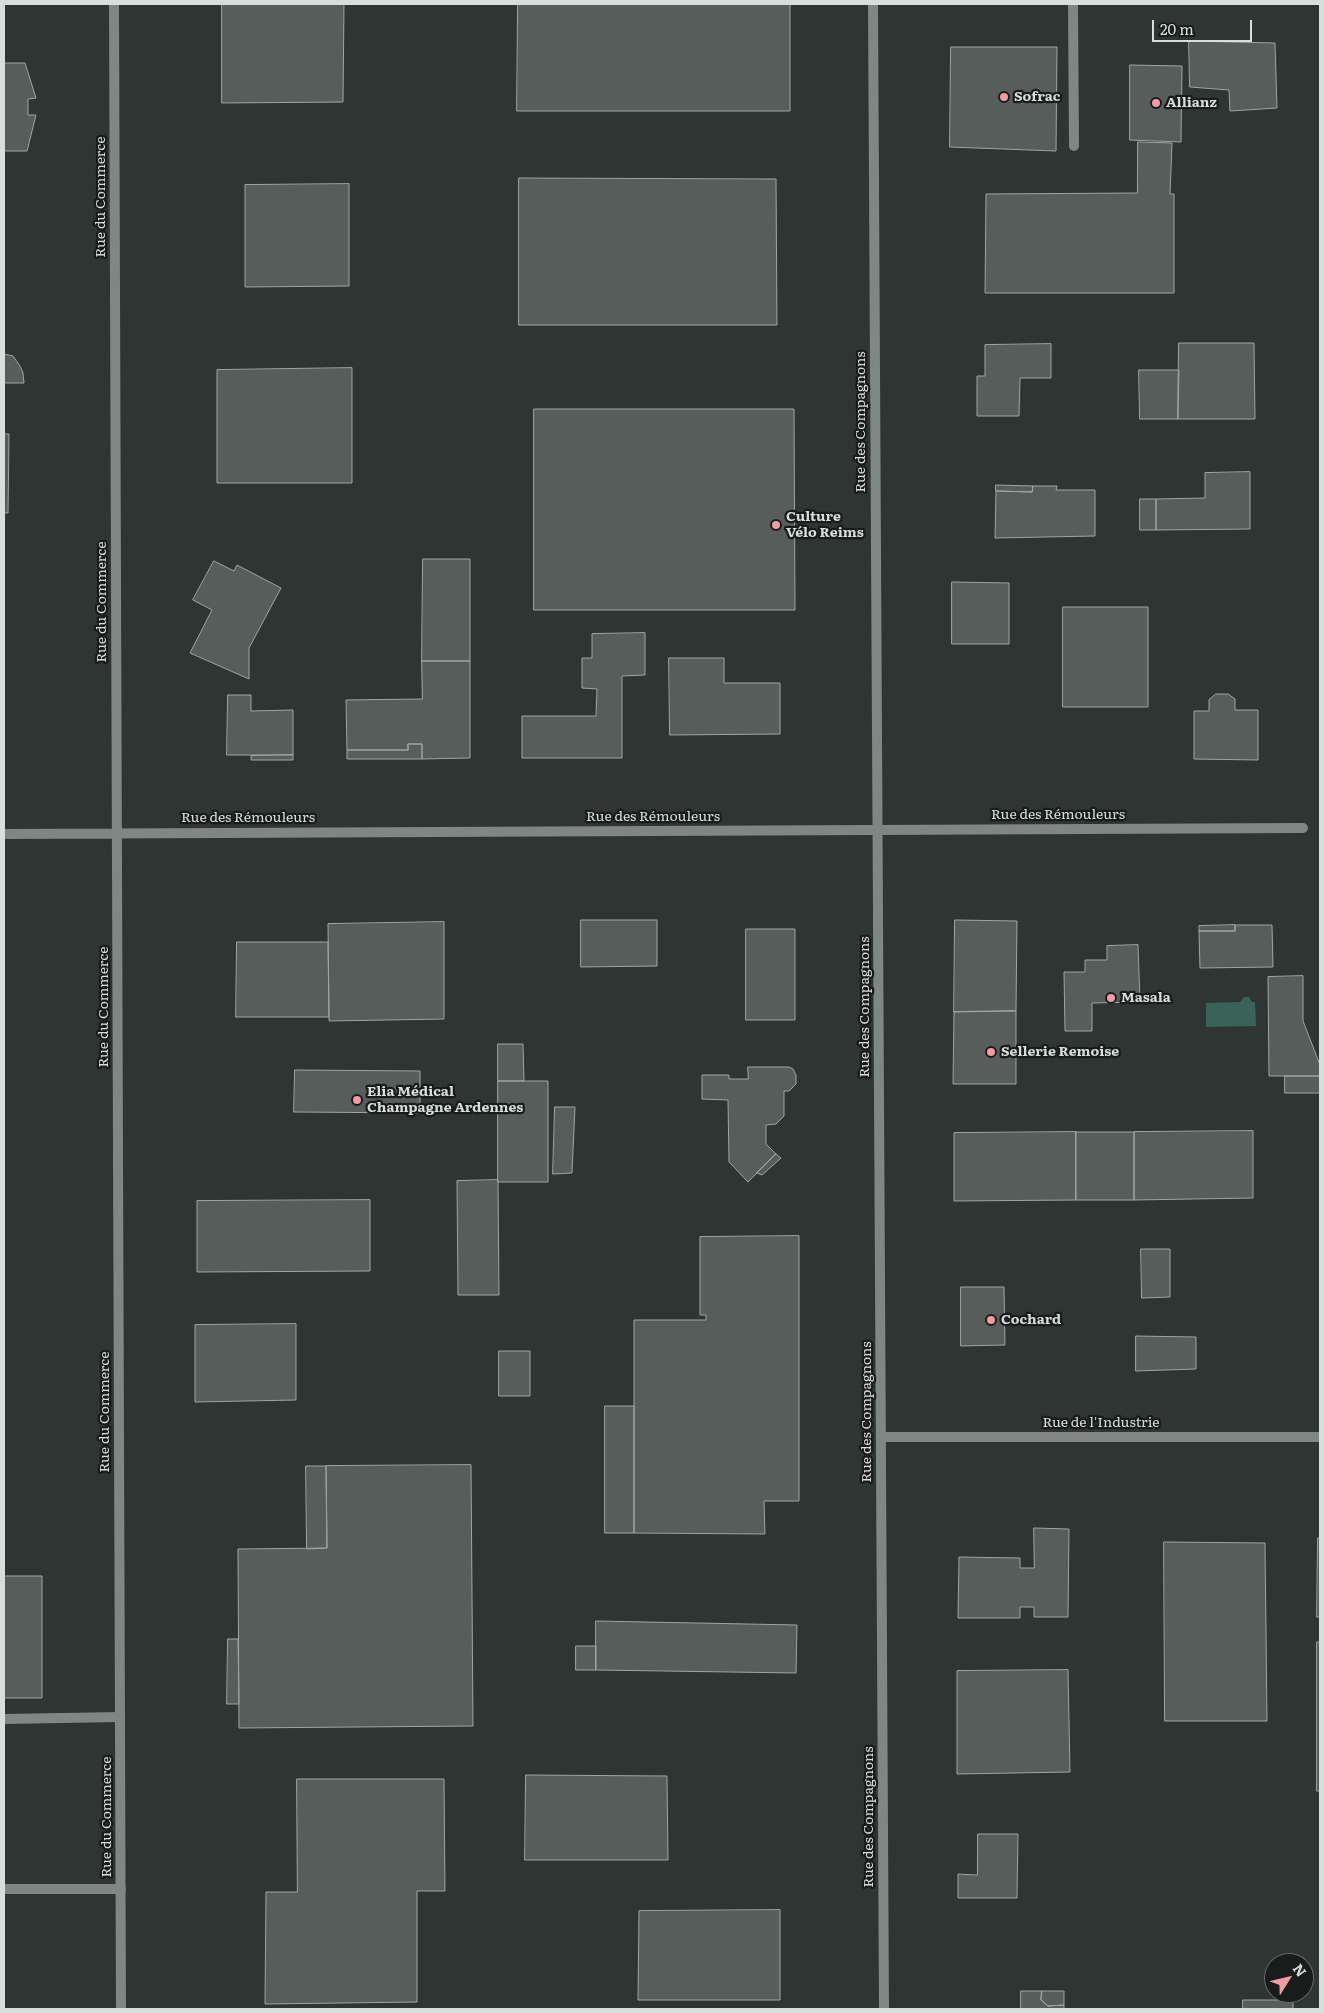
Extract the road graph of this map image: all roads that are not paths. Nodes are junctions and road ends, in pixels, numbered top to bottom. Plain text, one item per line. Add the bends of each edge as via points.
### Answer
1 (114, 4) edge
2 (873, 4) edge
3 (1073, 4) edge
4 (1074, 146) dead end
5 (1303, 828) dead end
6 (878, 830) junction
7 (117, 832) junction
8 (4, 834) edge
9 (881, 1437) junction
10 (1320, 1437) edge
11 (120, 1717) junction
12 (4, 1719) edge
13 (4, 1889) edge
14 (121, 1889) junction
15 (121, 2009) edge
16 (884, 2009) edge

1 - 7 street, Rue du Commerce
2 - 6 street, Rue des Compagnons
3 - 4 street
5 - 6 street, Rue des Rémouleurs
6 - 7 street, Rue des Rémouleurs
6 - 9 street, Rue des Compagnons
7 - 8 street, Rue des Rémouleurs
7 - 11 street, Rue du Commerce
9 - 10 street, Rue de l'Industrie
9 - 16 street, Rue des Compagnons
11 - 12 street
11 - 14 street, Rue du Commerce
13 - 14 street
14 - 15 street, Rue du Commerce

